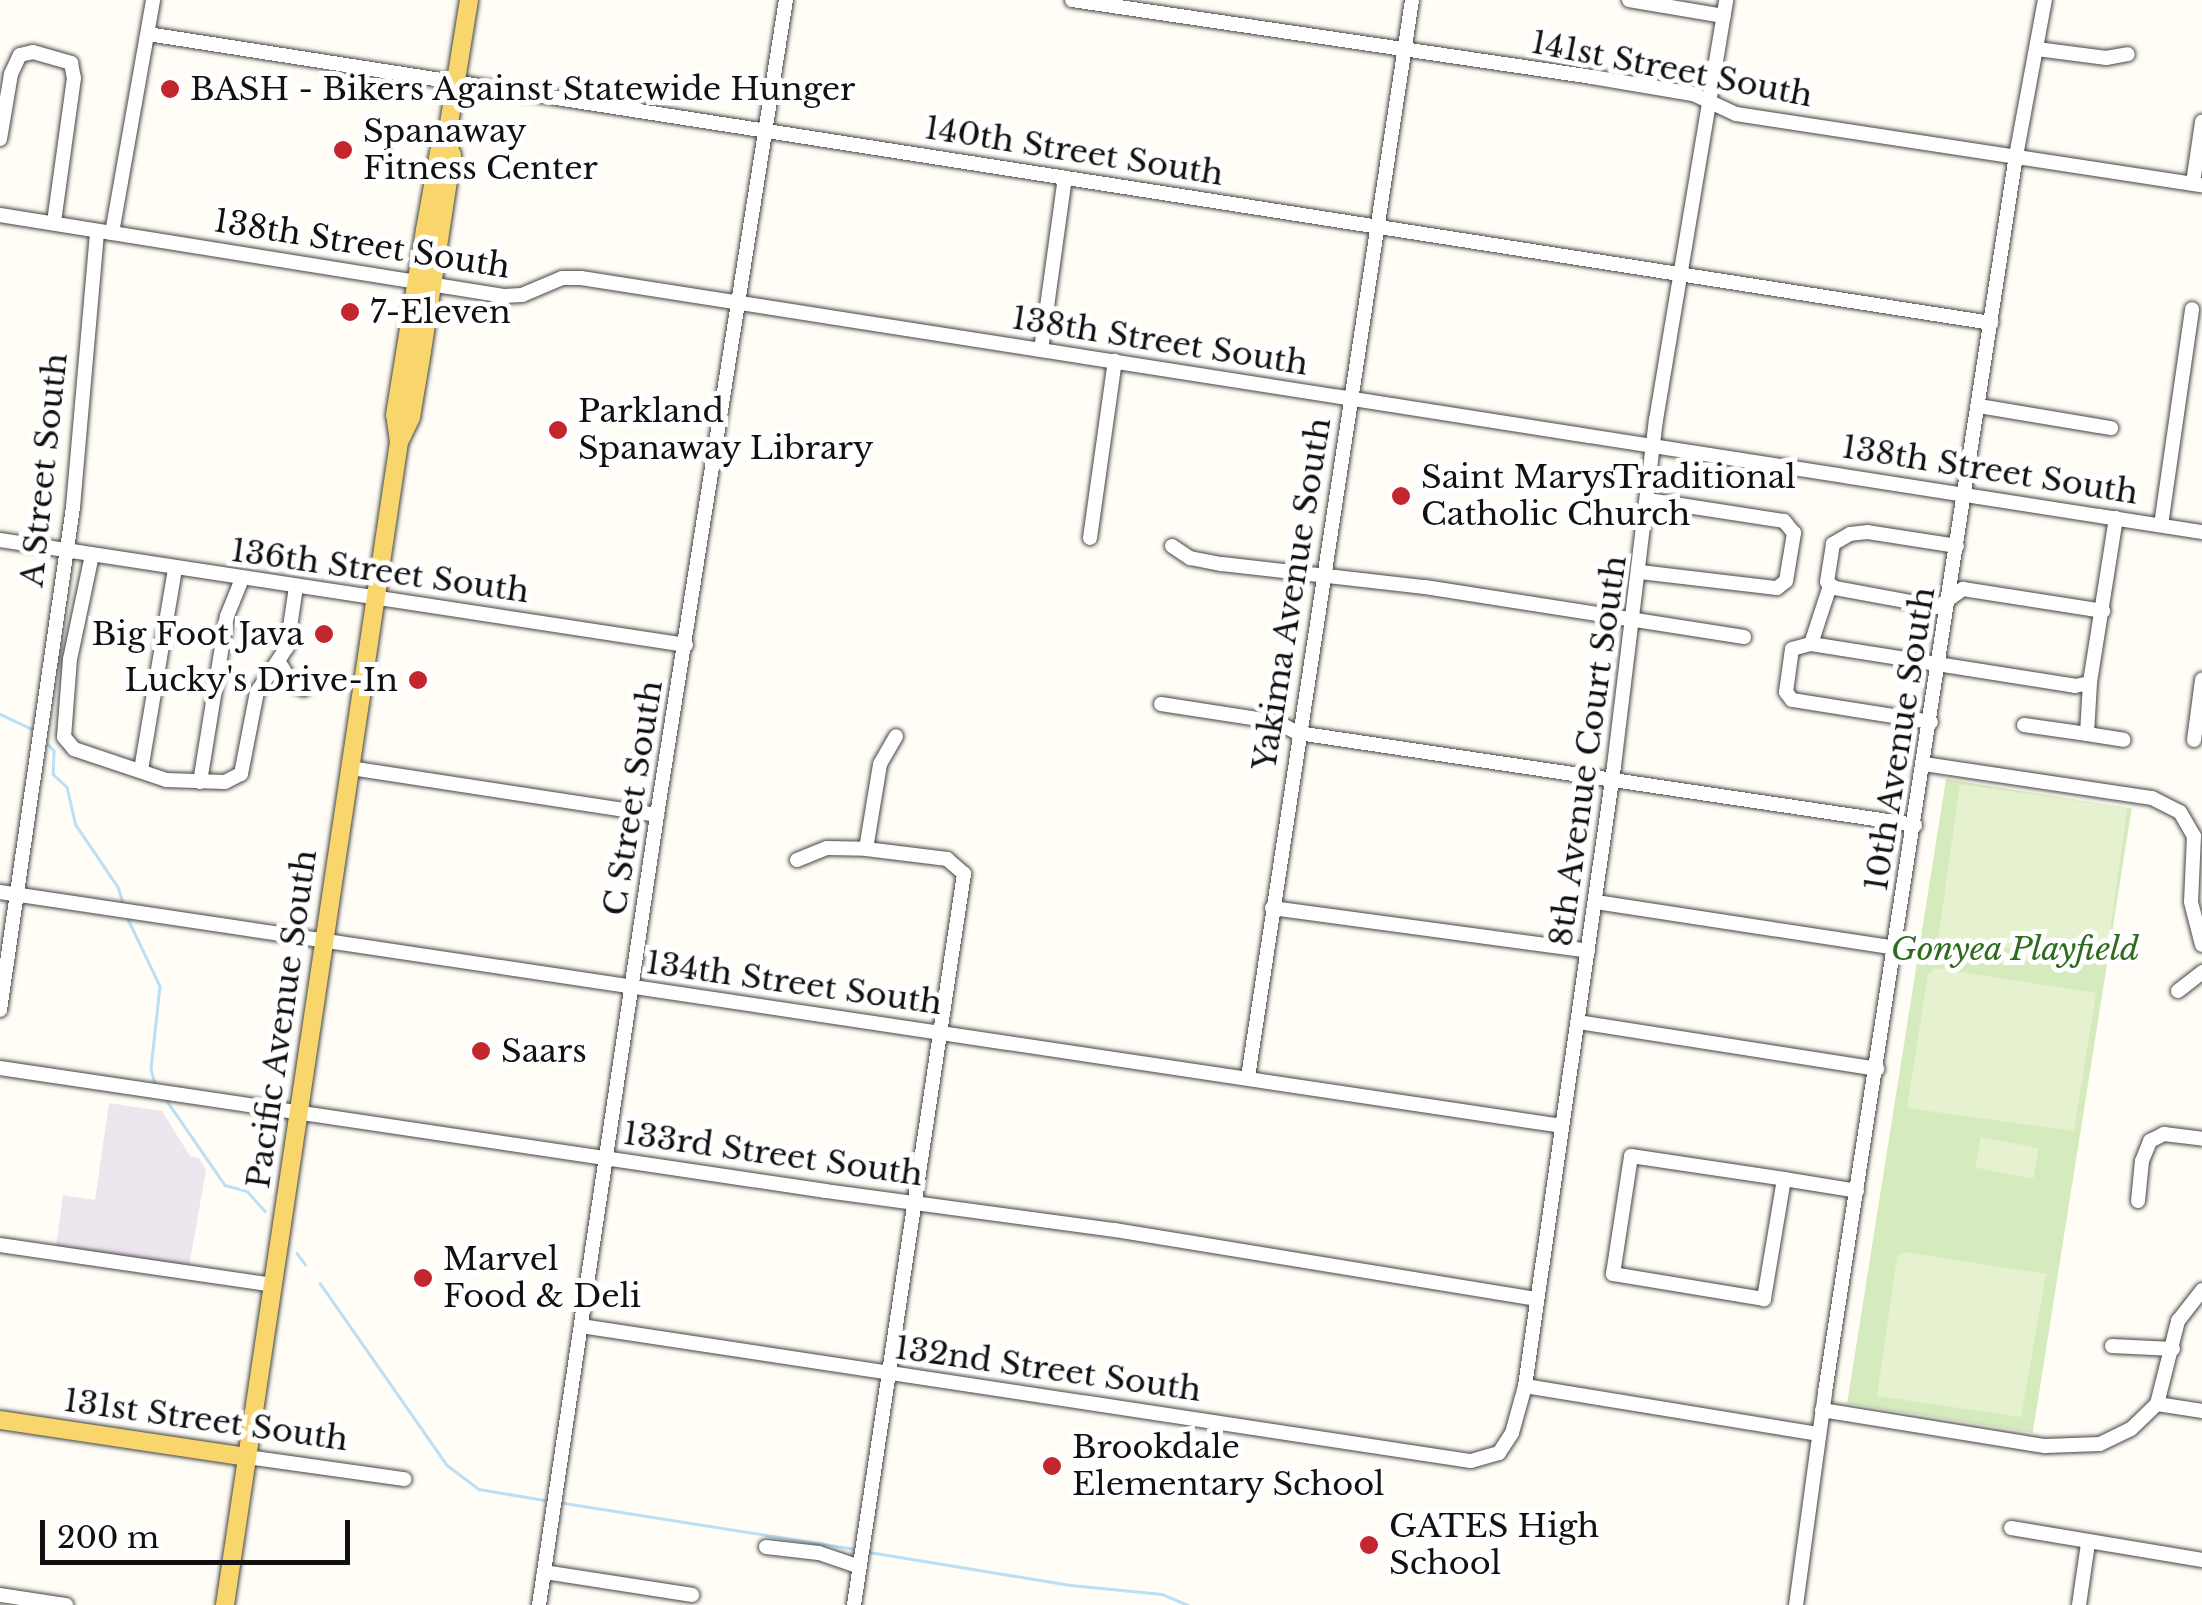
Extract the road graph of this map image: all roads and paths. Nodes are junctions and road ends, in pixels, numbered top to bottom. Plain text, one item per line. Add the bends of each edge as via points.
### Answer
1 (153, 0) edge
2 (470, 0) edge
3 (786, 0) edge
4 (1072, 0) edge
5 (1412, 0) edge
6 (1628, 0) edge
7 (2044, 0) edge
8 (1725, 8) edge
9 (148, 34) junction
10 (2038, 49) junction
11 (1404, 51) junction
12 (2128, 54) dead end
13 (456, 82) junction
14 (1711, 104) junction
15 (2202, 122) edge
16 (765, 130) junction
17 (0, 139) edge
18 (2016, 156) junction
19 (1064, 178) junction
20 (2198, 184) edge
21 (0, 215) edge
22 (54, 224) junction
23 (1376, 224) junction
24 (104, 232) junction
25 (1681, 273) junction
26 (424, 282) junction
27 (737, 302) junction
28 (2192, 308) dead end
29 (1992, 323) junction
30 (1041, 350) junction
31 (1115, 362) junction
32 (1349, 398) junction
33 (1979, 406) junction
34 (2110, 428) dead end
35 (1656, 446) junction
36 (1966, 494) junction
37 (1650, 500) junction
38 (2116, 518) junction
39 (2161, 525) junction
40 (2202, 532) edge
41 (1090, 538) dead end
42 (0, 540) edge
43 (1172, 546) dead end
44 (1957, 546) junction
45 (66, 552) junction
46 (92, 555) junction
47 (175, 569) junction
48 (1640, 572) junction
49 (1323, 575) junction
50 (242, 579) junction
51 (1830, 586) junction
52 (296, 587) junction
53 (375, 598) junction
54 (1949, 599) junction
55 (2103, 611) junction
56 (1634, 621) junction
57 (1744, 637) dead end
58 (1806, 644) junction
59 (686, 645) junction
60 (280, 662) junction
61 (1939, 664) junction
62 (2202, 680) edge
63 (2090, 683) junction
64 (304, 689) dead end
65 (1161, 704) dead end
66 (1931, 722) junction
67 (2024, 724) dead end
68 (1298, 732) junction
69 (2087, 734) junction
70 (896, 736) dead end
71 (2124, 740) dead end
72 (2194, 740) dead end
73 (1924, 764) junction
74 (350, 768) junction
75 (141, 770) junction
76 (1612, 780) junction
77 (200, 782) junction
78 (657, 815) junction
79 (1914, 825) junction
80 (866, 849) junction
81 (798, 860) dead end
82 (0, 892) edge
83 (17, 894) junction
84 (1596, 902) junction
85 (1272, 908) junction
86 (324, 940) junction
87 (2202, 945) edge
88 (1896, 948) junction
89 (1588, 951) junction
90 (2202, 972) edge
91 (632, 987) junction
92 (2178, 991) dead end
93 (0, 1010) edge
94 (1578, 1022) junction
95 (940, 1032) junction
96 (0, 1068) edge
97 (1877, 1069) junction
98 (1248, 1078) junction
99 (298, 1112) junction
100 (1562, 1126) junction
101 (2202, 1140) edge
102 (606, 1157) junction
103 (1784, 1179) junction
104 (1857, 1191) junction
105 (2138, 1200) dead end
106 (914, 1202) junction
107 (0, 1245) edge
108 (273, 1285) junction
109 (2202, 1290) edge
110 (1536, 1299) junction
111 (580, 1326) junction
112 (2112, 1346) dead end
113 (2173, 1350) junction
114 (889, 1373) junction
115 (1525, 1386) junction
116 (2152, 1409) junction
117 (1822, 1410) junction
118 (2202, 1411) edge
119 (0, 1420) edge
120 (1818, 1434) junction
121 (1504, 1448) joint
122 (247, 1457) junction
123 (404, 1479) dead end
124 (2011, 1528) dead end
125 (2088, 1543) junction
126 (766, 1547) dead end
127 (2202, 1560) edge
128 (860, 1567) junction
129 (544, 1572) junction
130 (0, 1595) edge
131 (692, 1595) dead end
132 (66, 1605) edge
133 (225, 1605) edge
134 (538, 1605) edge
135 (854, 1605) edge
136 (1796, 1605) edge
137 (2079, 1605) edge

1 - 9 street, A Street South
2 - 13 main road, Pacific Avenue South
3 - 16 street, C Street South
4 - 11 street, 141st Street South
5 - 11 street, Yakima Avenue South
6 - 8 street
7 - 10 street, 10th Avenue South
8 - 14 street, 8th Avenue Court South
9 - 13 street, 140th Street South
9 - 24 street, A Street South
10 - 12 street via 2106,58
10 - 18 street, 10th Avenue South
11 - 14 street, 141st Street South via 1676,91
11 - 23 street, Yakima Avenue South
13 - 16 street, 140th Street South
13 - 26 main road, Pacific Avenue South via 439,152
14 - 18 street, 141st Street South via 1736,114
14 - 25 street, 8th Avenue Court South
15 - 20 street
16 - 19 street, 140th Street South
16 - 27 street, C Street South
17 - 22 street via 16,60 29,52 59,56 73,66
18 - 20 street, 141st Street South
18 - 29 street, 10th Avenue South
19 - 23 street, 140th Street South
19 - 30 street
21 - 22 street, 138th Street South
22 - 24 street, 138th Street South
23 - 25 street, 140th Street South
23 - 32 street, Yakima Avenue South
24 - 26 street, 138th Street South
24 - 45 street, A Street South
25 - 29 street, 140th Street South
25 - 35 street, 8th Avenue Court South
26 - 27 street, 138th Street South via 512,296 573,277
26 - 53 main road, Pacific Avenue South via 410,416 398,442
27 - 30 street, 138th Street South
27 - 59 street, C Street South
28 - 39 street
29 - 33 street, 10th Avenue South
30 - 31 street, 138th Street South
31 - 32 street, 138th Street South
31 - 41 street
32 - 35 street, 138th Street South
32 - 49 street, Yakima Avenue South
33 - 34 street
33 - 36 street, 10th Avenue South
35 - 36 street, 138th Street South
35 - 37 street, 8th Avenue Court South
36 - 38 street, 138th Street South
36 - 44 street, 10th Avenue South
37 - 48 street, 8th Avenue Court South
37 - 48 street via 1784,521 1794,533 1786,581 1777,588
38 - 39 street, 138th Street South
38 - 55 street
39 - 40 street, 138th Street South
42 - 45 street, 136th Street South
43 - 49 street via 1190,558
44 - 51 street via 1850,534 1832,548
44 - 54 street, 10th Avenue South
45 - 46 street, 136th Street South
45 - 83 street, A Street South
46 - 47 street, 136th Street South
46 - 75 street via 61,727 69,746
47 - 50 street, 136th Street South
47 - 75 street
48 - 56 street, 8th Avenue Court South
49 - 56 street
49 - 68 street, Yakima Avenue South
50 - 52 street, 136th Street South
50 - 77 street via 228,616
51 - 54 street via 1938,607
51 - 58 street
52 - 53 street, 136th Street South
52 - 60 street
53 - 59 street, 136th Street South
53 - 74 main road, Pacific Avenue South
54 - 55 street via 1963,590
54 - 61 street, 10th Avenue South
55 - 63 street
56 - 57 street
56 - 76 street, 8th Avenue Court South
58 - 61 street
58 - 66 street via 1790,658 1786,692 1792,700
59 - 78 street, C Street South
60 - 64 street via 292,684
60 - 77 street via 257,692 241,774
61 - 63 street
61 - 66 street, 10th Avenue South
62 - 72 street
63 - 69 street
65 - 68 street via 1277,722
66 - 73 street, 10th Avenue South
67 - 69 street
68 - 76 street
68 - 85 street, Yakima Avenue South
69 - 71 street
70 - 80 street via 880,764
73 - 79 street, 10th Avenue South
73 - 87 street via 2152,798 2182,815 2194,836 2191,902
74 - 78 street
74 - 86 main road, Pacific Avenue South
75 - 77 street
76 - 79 street
76 - 84 street, 8th Avenue Court South
78 - 91 street, C Street South
79 - 88 street, 10th Avenue South
80 - 81 street via 827,848
80 - 95 street via 957,864 964,882
82 - 83 street, 134th Street South
83 - 86 street, 134th Street South
83 - 93 street, A Street South
84 - 88 street
84 - 89 street, 8th Avenue Court South
85 - 89 street
85 - 98 street, Yakima Avenue South
86 - 91 street, 134th Street South
86 - 99 main road, Pacific Avenue South
88 - 97 street, 10th Avenue South
89 - 94 street, 8th Avenue Court South
90 - 92 street
91 - 95 street, 134th Street South
91 - 102 street, C Street South
94 - 97 street
94 - 100 street, 8th Avenue Court South
95 - 98 street, 134th Street South
95 - 106 street
96 - 99 street, 133rd Street South
97 - 104 street, 10th Avenue South
98 - 100 street, 134th Street South
99 - 102 street, 133rd Street South
99 - 108 main road, Pacific Avenue South
100 - 110 street, 8th Avenue Court South
101 - 105 street via 2164,1134 2150,1141
102 - 106 street, 133rd Street South
102 - 111 street, C Street South
103 - 103 street via 1764,1298 1614,1274 1631,1156
103 - 104 street
104 - 117 street, 10th Avenue South
106 - 110 street, 133rd Street South
106 - 114 street
107 - 108 street
108 - 122 main road, Pacific Avenue South
109 - 113 street via 2184,1308
110 - 115 street, 8th Avenue Court South
111 - 114 street, 132nd Street South
111 - 129 street, C Street South
112 - 113 street
113 - 116 street
114 - 121 street, 132nd Street South via 1470,1461
114 - 128 street
115 - 120 street
115 - 121 street, 8th Avenue Court South
116 - 117 street via 2100,1444 2055,1447
116 - 118 street
117 - 120 street, 10th Avenue South
119 - 122 main road, 131st Street South
120 - 136 street, 10th Avenue South
122 - 123 street, 131st Street South
122 - 133 main road, Pacific Avenue South
124 - 125 street
125 - 127 street
125 - 137 street
126 - 128 street
128 - 135 street
129 - 131 street
129 - 134 street, C Street South
130 - 132 street

